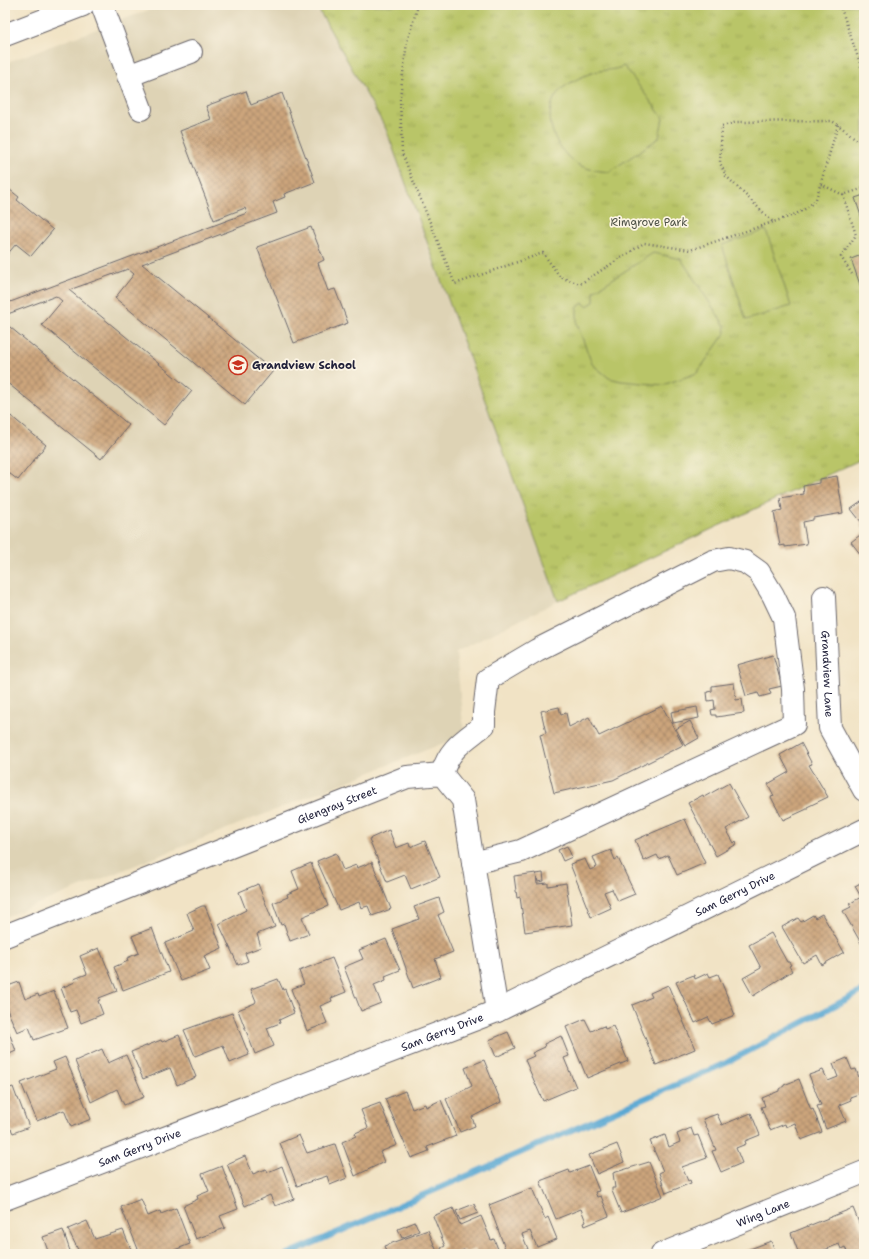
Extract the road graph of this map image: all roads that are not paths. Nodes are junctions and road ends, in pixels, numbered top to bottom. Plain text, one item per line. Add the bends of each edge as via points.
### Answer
1 (84, 5) edge
2 (102, 5) edge
3 (5, 35) edge
4 (191, 52) dead end
5 (128, 76) junction
6 (140, 109) dead end
7 (824, 598) dead end
8 (442, 774) junction
9 (864, 790) edge
10 (864, 830) edge
11 (473, 863) junction
12 (5, 936) edge
13 (497, 1011) junction
14 (864, 1172) edge
15 (5, 1199) edge
16 (662, 1254) edge

1 - 3 street
2 - 5 street
4 - 5 street
5 - 6 street
7 - 9 street, Grandview Lane via 830,728
8 - 11 street via 463,800
8 - 11 street via 446,761 455,748 484,725 488,679 537,650 713,561 729,558 745,562 759,572 773,595 784,618 793,689 794,724 521,851
8 - 12 street, Glengray Street via 407,777
10 - 13 street, Sam Gerry Drive
11 - 13 street
13 - 15 street, Sam Gerry Drive
14 - 16 street, Wing Lane

